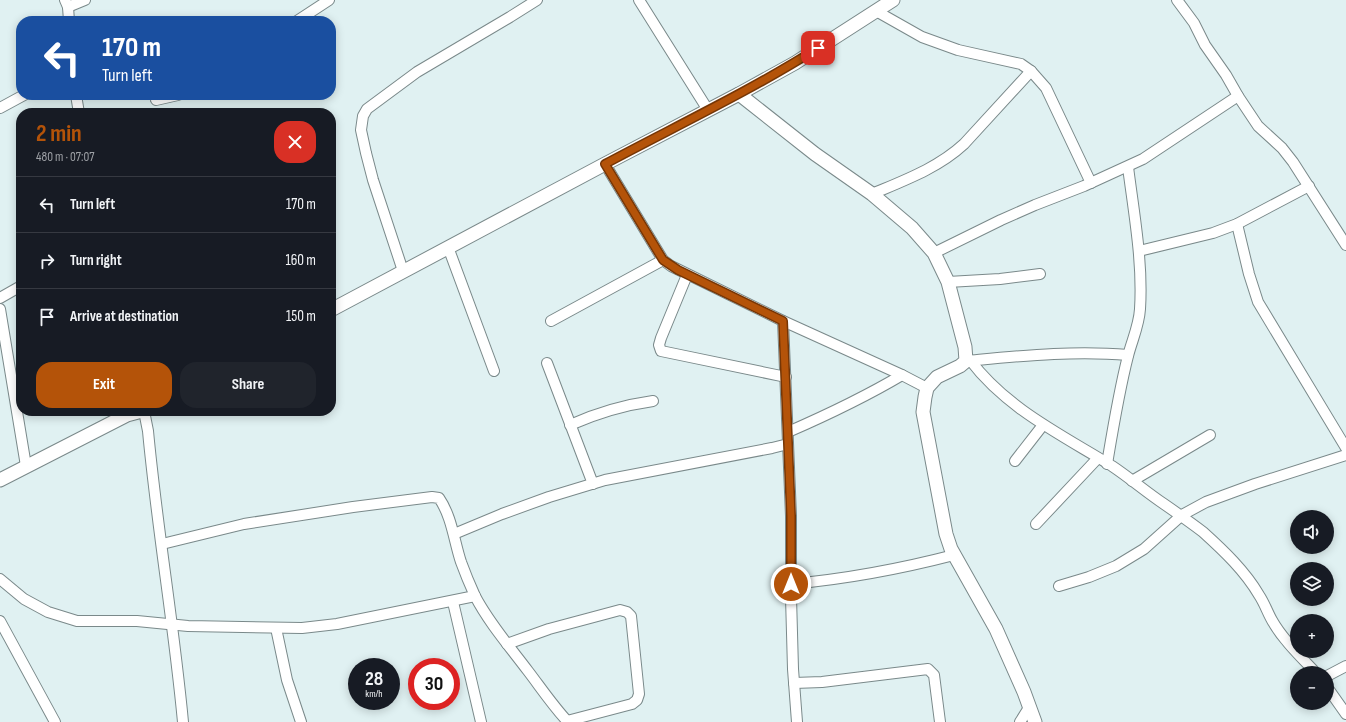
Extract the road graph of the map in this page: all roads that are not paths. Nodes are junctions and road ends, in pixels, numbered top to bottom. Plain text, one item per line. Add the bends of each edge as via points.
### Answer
1 (85, 0) edge
2 (536, 0) edge
3 (639, 0) edge
4 (893, 0) edge
5 (1177, 0) edge
6 (323, 2) edge
7 (66, 3) edge
8 (876, 11) junction
9 (68, 16) edge
10 (304, 16) edge
11 (1031, 71) junction
12 (739, 94) junction
13 (1238, 96) junction
14 (16, 99) edge
15 (0, 108) edge
16 (708, 110) junction
17 (605, 164) junction
18 (1128, 167) junction
19 (1091, 183) junction
20 (1309, 186) junction
21 (872, 194) junction
22 (1237, 224) junction
23 (1346, 245) edge
24 (448, 247) junction
25 (1139, 251) junction
26 (934, 253) junction
27 (663, 260) junction
28 (403, 271) junction
29 (1040, 274) dead end
30 (687, 275) junction
31 (948, 282) junction
32 (16, 289) edge
33 (0, 298) edge
34 (336, 307) edge
35 (0, 309) edge
36 (551, 321) dead end
37 (783, 321) junction
38 (1128, 355) junction
39 (968, 361) junction
40 (547, 363) dead end
41 (494, 371) dead end
42 (902, 375) junction
43 (786, 377) junction
44 (927, 388) junction
45 (653, 401) dead end
46 (16, 406) edge
47 (18, 416) edge
48 (120, 416) edge
49 (144, 416) edge
50 (570, 425) junction
51 (1043, 425) junction
52 (788, 432) junction
53 (1210, 435) dead end
54 (788, 444) junction
55 (1346, 448) edge
56 (1346, 455) edge
57 (1097, 459) junction
58 (1015, 461) dead end
59 (1107, 464) junction
60 (26, 466) junction
61 (0, 480) edge
62 (1132, 481) junction
63 (593, 484) junction
64 (1182, 515) junction
65 (1036, 524) dead end
66 (454, 534) junction
67 (162, 544) junction
68 (954, 554) junction
69 (0, 579) edge
70 (791, 584) junction
71 (1059, 586) dead end
72 (475, 596) junction
73 (453, 602) junction
74 (0, 622) edge
75 (171, 625) junction
76 (276, 628) junction
77 (507, 644) junction
78 (1310, 666) edge
79 (1346, 666) edge
80 (1334, 672) edge
81 (794, 683) junction
82 (1334, 696) edge
83 (1030, 706) junction
84 (1346, 714) edge
85 (567, 721) edge
86 (55, 722) edge
87 (184, 722) edge
88 (301, 722) edge
89 (481, 722) edge
90 (797, 722) edge
91 (940, 722) edge
92 (1020, 722) edge
93 (1035, 722) edge

1 - 7 street
2 - 28 street via 417,72 367,109 363,116 361,130 366,153
3 - 16 street
4 - 8 street
5 - 13 street via 1194,23
6 - 10 street
7 - 9 street
8 - 11 street via 922,37 958,50 1021,64
8 - 12 street
11 - 19 street via 1046,88
11 - 21 street via 953,154 922,173
12 - 16 street
12 - 21 street via 815,154
13 - 18 street
13 - 20 street via 1258,126 1282,148
14 - 15 street
16 - 17 street
17 - 24 street
17 - 27 street
18 - 19 street
18 - 25 street
19 - 26 street via 1000,220
20 - 22 street
20 - 23 street
21 - 26 street via 912,228
22 - 25 street
22 - 55 street via 1258,302
24 - 28 street
24 - 41 street
25 - 38 street via 1140,310
26 - 31 street
27 - 30 street
27 - 36 street
28 - 34 street
29 - 31 street
30 - 37 street
30 - 43 street via 661,338 661,352
31 - 39 street
32 - 33 street
35 - 46 street
37 - 42 street
37 - 43 street
38 - 39 street via 1085,353
38 - 59 street
39 - 44 street via 942,374
39 - 51 street via 1004,396
40 - 50 street
42 - 44 street
42 - 52 street via 833,412
43 - 52 street
44 - 68 street via 923,412 946,534
45 - 50 street via 615,408
47 - 60 street
48 - 60 street
49 - 67 street
50 - 63 street
51 - 57 street
51 - 58 street
52 - 54 street
53 - 62 street
54 - 63 street
54 - 70 street
56 - 64 street via 1218,497
57 - 59 street
57 - 65 street
59 - 62 street
60 - 61 street
62 - 64 street
63 - 66 street via 502,514
64 - 71 street via 1144,549 1122,562 1089,577
64 - 78 street via 1238,565 1259,595 1277,629
66 - 67 street via 444,506 439,498 432,497 353,506 244,524
66 - 72 street via 461,563
67 - 75 street
68 - 70 street via 911,566
68 - 83 street via 996,629
69 - 75 street via 24,599 48,612 77,621 137,621
70 - 81 street
72 - 73 street
72 - 77 street
73 - 76 street via 337,624
73 - 89 street
74 - 86 street
75 - 76 street
75 - 87 street
76 - 88 street via 286,680
77 - 85 street via 553,707
77 - 85 street via 556,627 620,610 627,612 630,616 639,694 637,700 632,704
79 - 80 street
81 - 90 street
81 - 91 street via 928,669 934,675
82 - 84 street
83 - 92 street
83 - 93 street

